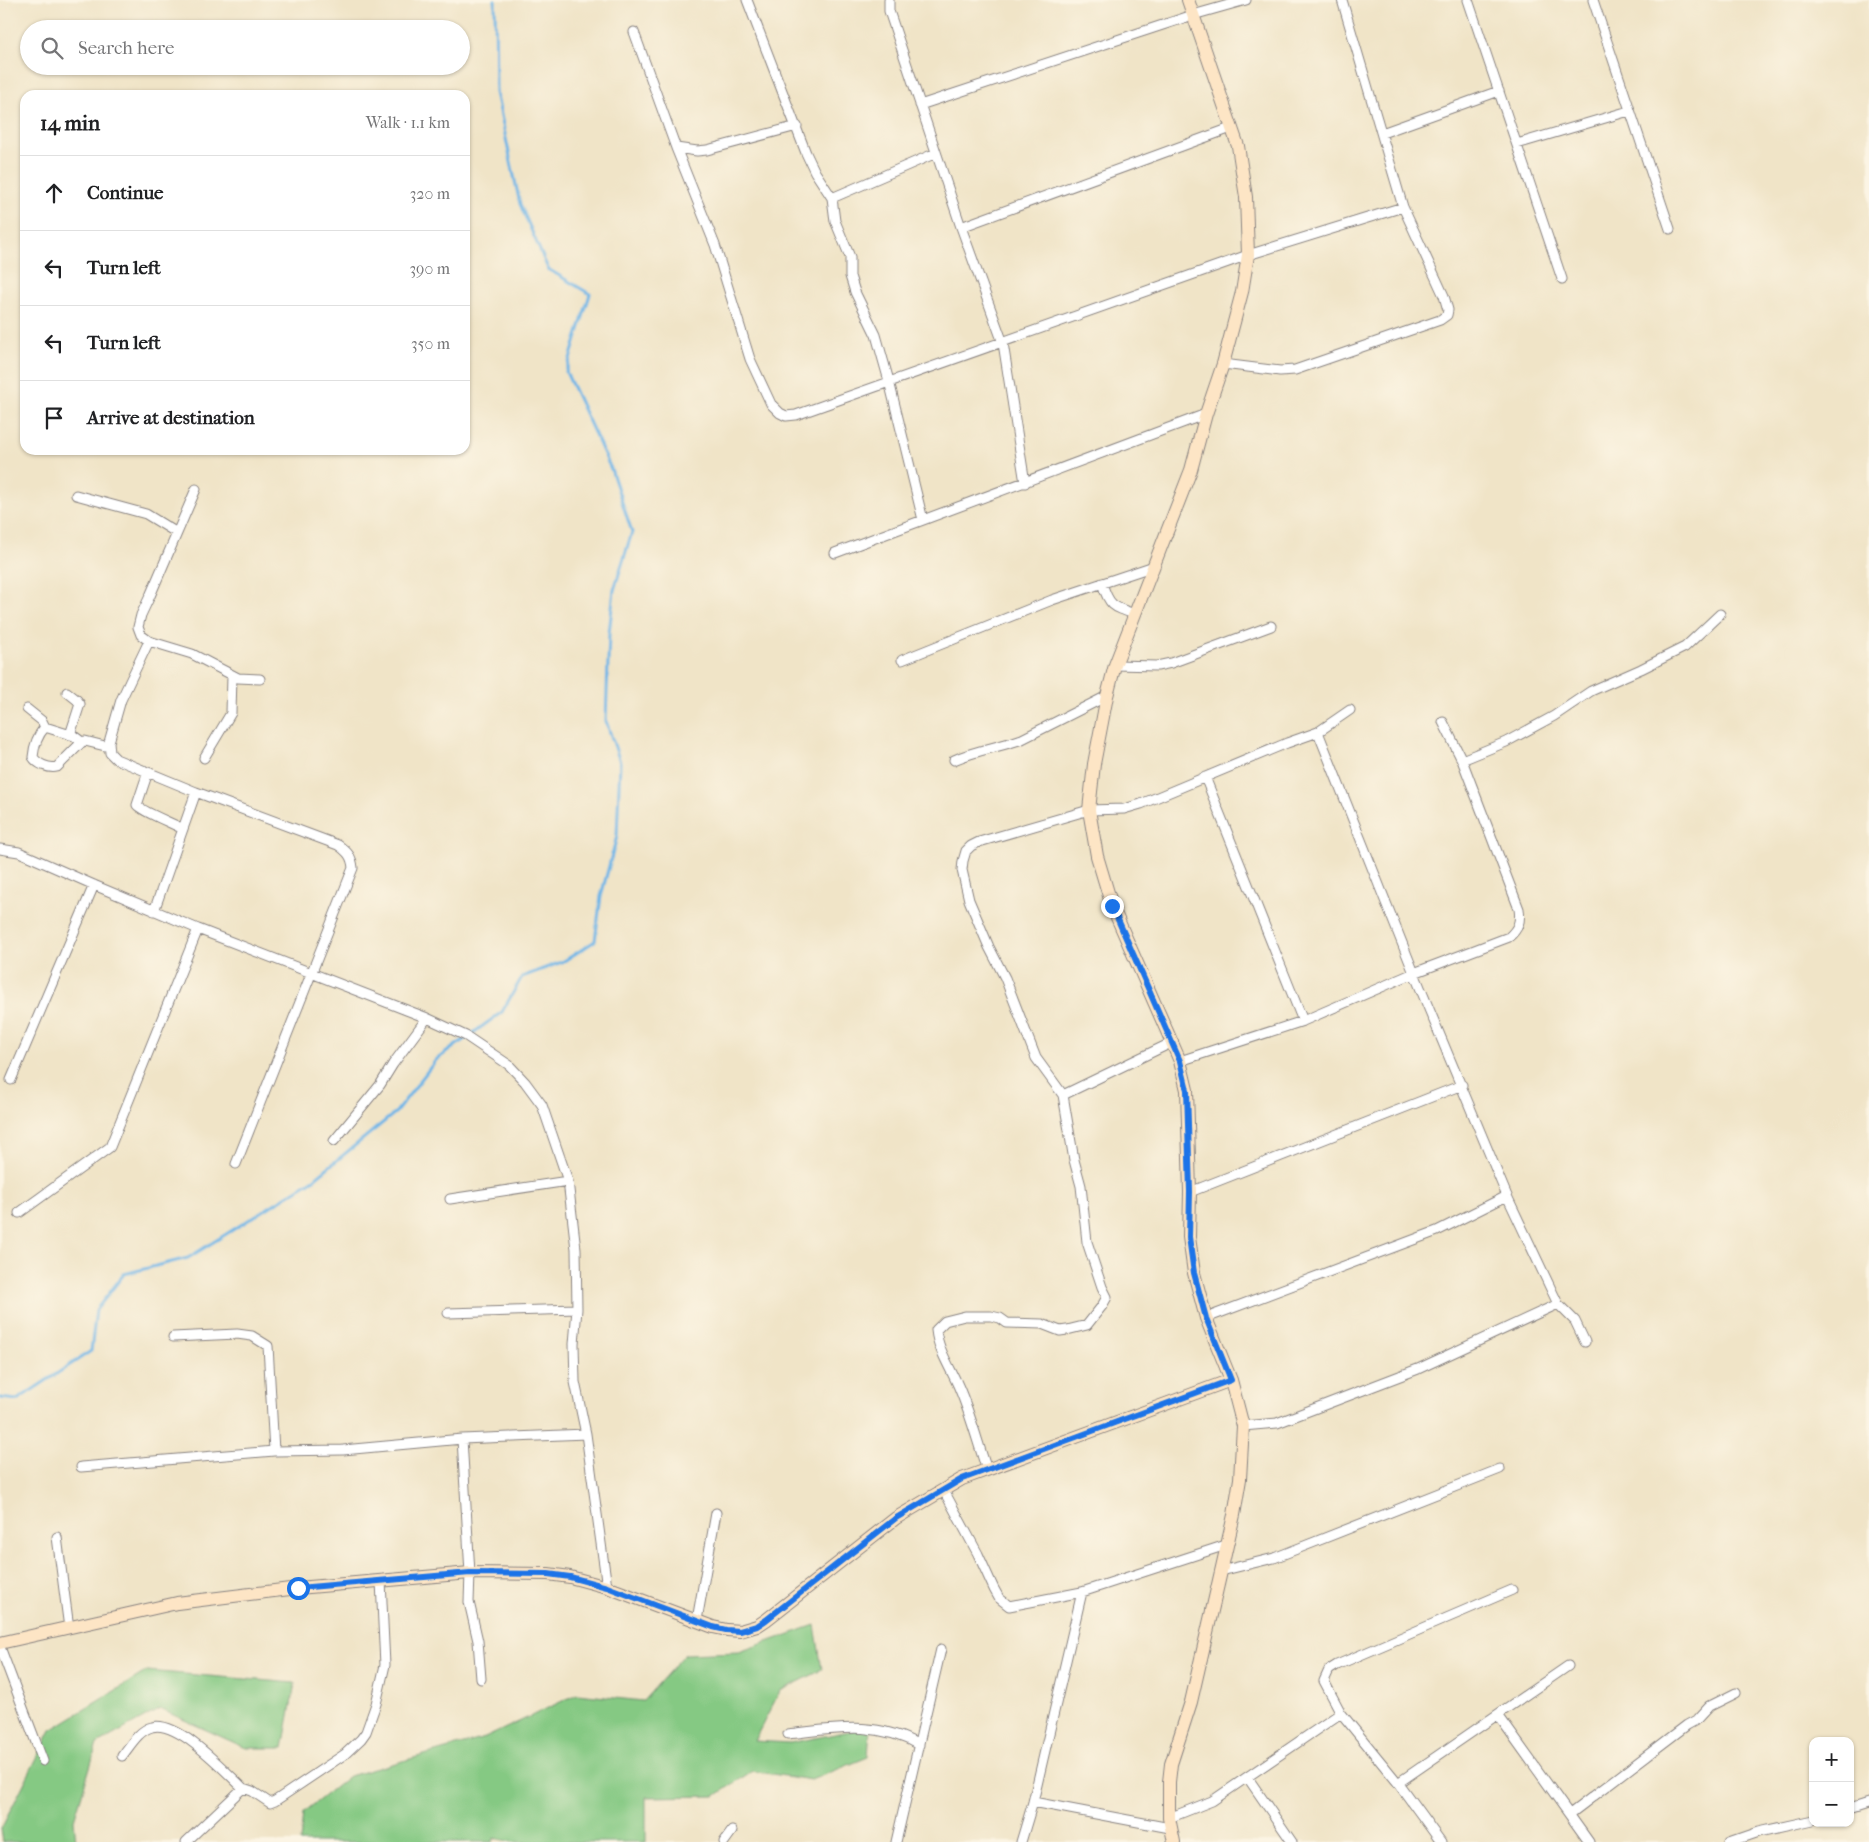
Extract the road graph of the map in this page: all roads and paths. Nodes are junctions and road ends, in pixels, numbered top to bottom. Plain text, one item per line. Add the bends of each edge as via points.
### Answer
1 (747, 0) edge
2 (889, 0) edge
3 (1188, 0) edge
4 (1246, 0) edge
5 (1342, 0) edge
6 (1468, 0) edge
7 (1593, 0) edge
8 (1194, 15) junction
9 (634, 32) dead end
10 (1499, 91) junction
11 (920, 105) junction
12 (1629, 111) junction
13 (797, 126) junction
14 (1231, 128) junction
15 (1382, 133) junction
16 (1517, 144) junction
17 (676, 148) junction
18 (936, 153) junction
19 (832, 198) junction
20 (1403, 207) junction
21 (961, 227) junction
22 (1670, 230) dead end
23 (1248, 256) junction
24 (1562, 279) dead end
25 (1003, 343) junction
26 (1223, 364) junction
27 (889, 381) junction
28 (1206, 414) junction
29 (1025, 483) junction
30 (196, 489) dead end
31 (76, 495) dead end
32 (923, 520) junction
33 (177, 533) junction
34 (835, 553) dead end
35 (1154, 566) junction
36 (1102, 582) junction
37 (1135, 614) junction
38 (1720, 614) dead end
39 (1271, 626) dead end
40 (148, 641) junction
41 (902, 660) dead end
42 (1115, 665) junction
43 (232, 676) junction
44 (260, 679) dead end
45 (67, 692) dead end
46 (1107, 696) junction
47 (27, 709) dead end
48 (1350, 710) dead end
49 (1443, 722) dead end
50 (45, 728) junction
51 (1318, 732) junction
52 (70, 735) junction
53 (82, 742) junction
54 (109, 748) junction
55 (204, 758) dead end
56 (954, 760) dead end
57 (1462, 760) junction
58 (148, 772) junction
59 (1205, 777) junction
60 (196, 792) junction
61 (1089, 810) junction
62 (183, 829) junction
63 (0, 849) edge
64 (94, 885) junction
65 (154, 911) junction
66 (198, 929) junction
67 (312, 972) junction
68 (1414, 973) junction
69 (427, 1018) junction
70 (1302, 1021) junction
71 (1173, 1042) junction
72 (1180, 1061) junction
73 (11, 1080) dead end
74 (1462, 1085) junction
75 (1063, 1095) junction
76 (334, 1141) dead end
77 (236, 1164) dead end
78 (568, 1181) junction
79 (1190, 1192) junction
80 (1507, 1196) junction
81 (450, 1199) dead end
82 (19, 1213) dead end
83 (1558, 1304) junction
84 (577, 1309) junction
85 (448, 1313) dead end
86 (1206, 1318) junction
87 (173, 1337) dead end
88 (1585, 1342) dead end
89 (1231, 1380) junction
90 (1243, 1426) junction
91 (586, 1434) junction
92 (462, 1439) junction
93 (274, 1451) junction
94 (81, 1468) dead end
95 (1500, 1469) dead end
96 (987, 1470) junction
97 (944, 1489) junction
98 (716, 1513) dead end
99 (58, 1537) dead end
100 (1226, 1545) junction
101 (1221, 1571) junction
102 (470, 1573) junction
103 (381, 1581) junction
104 (607, 1587) junction
105 (1512, 1590) dead end
106 (1082, 1592) junction
107 (697, 1620) junction
108 (69, 1628) junction
109 (0, 1643) edge
110 (0, 1647) edge
111 (941, 1649) dead end
112 (1568, 1666) dead end
113 (481, 1679) dead end
114 (1736, 1693) dead end
115 (1342, 1713) junction
116 (1498, 1715) junction
117 (788, 1734) dead end
118 (919, 1746) junction
119 (122, 1756) dead end
120 (43, 1761) dead end
121 (1248, 1778) junction
122 (1398, 1783) junction
123 (243, 1788) junction
124 (1033, 1802) junction
125 (1869, 1803) edge
126 (1854, 1808) edge
127 (1570, 1814) junction
128 (1809, 1821) edge
129 (1170, 1823) junction
130 (732, 1831) dead end
131 (186, 1842) edge
132 (724, 1842) edge
133 (896, 1842) edge
134 (1021, 1842) edge
135 (1174, 1842) edge
136 (1292, 1842) edge
137 (1441, 1842) edge
138 (1590, 1842) edge
139 (1730, 1842) edge

1 - 13 street
2 - 11 street via 889,11
3 - 8 street
4 - 8 street
5 - 15 street
6 - 10 street
7 - 12 street
8 - 11 street
8 - 14 street
9 - 17 street
10 - 15 street
10 - 16 street
11 - 18 street
12 - 16 street
12 - 22 street
13 - 17 street via 707,150
13 - 19 street via 815,172
14 - 21 street
14 - 23 street via 1238,146 1246,196
15 - 20 street
16 - 24 street
17 - 27 street via 715,245 747,352 771,404 786,416 796,415
18 - 19 street
18 - 21 street
19 - 27 street via 835,221 850,257 850,276 876,335
20 - 23 street
20 - 26 street via 1444,296 1448,310 1444,318 1295,370
21 - 25 street
23 - 25 street
23 - 26 street
25 - 27 street
25 - 29 street
26 - 28 street
27 - 32 street
28 - 29 street
28 - 35 street via 1190,470
29 - 32 street
30 - 33 street
31 - 33 street via 146,514
32 - 34 street
33 - 40 street via 138,622 142,635
35 - 36 street
35 - 37 street
36 - 37 street via 1114,607
36 - 41 street
37 - 42 street
38 - 57 street via 1684,647 1591,691 1506,742
39 - 42 street via 1171,663
40 - 43 street via 192,654
40 - 54 street via 122,700
42 - 46 street
43 - 44 street
43 - 55 street via 231,712
45 - 52 street via 80,704
46 - 56 street via 1022,739
46 - 61 street
47 - 50 street via 42,721
48 - 51 street
49 - 57 street
50 - 52 street
50 - 53 street via 34,748 33,757 39,763 57,767
51 - 59 street
51 - 68 street
52 - 53 street
53 - 54 street
54 - 58 street via 116,759
57 - 68 street via 1520,920 1509,937
58 - 60 street
58 - 62 street via 137,805 140,810
59 - 61 street via 1124,809
59 - 70 street
60 - 62 street
60 - 67 street via 347,851 353,868
61 - 71 street via 1096,856 1112,906
61 - 75 street via 979,842 966,852 962,870 969,900 1005,978 1036,1058
62 - 65 street
63 - 64 street via 19,852
64 - 65 street
64 - 73 street
65 - 66 street
66 - 67 street
66 - 82 street via 110,1147
67 - 69 street
67 - 77 street
68 - 70 street
68 - 74 street
69 - 76 street via 380,1085
69 - 78 street via 469,1038 509,1065 525,1082 542,1105
70 - 72 street
71 - 72 street
71 - 75 street
72 - 79 street via 1187,1090
74 - 79 street
74 - 80 street
75 - 96 street via 1081,1186 1087,1242 1106,1297 1087,1325 1067,1330 1060,1331 1042,1324 1007,1323 991,1316 965,1316 945,1321 936,1330
78 - 81 street
78 - 84 street via 576,1249
79 - 86 street via 1190,1246
80 - 83 street
80 - 86 street via 1436,1231
83 - 88 street via 1575,1321
83 - 90 street via 1418,1369 1278,1423
84 - 85 street
84 - 91 street via 575,1382
86 - 89 street
87 - 93 street via 245,1335 268,1346
89 - 90 street
89 - 96 street
90 - 100 street via 1240,1479
91 - 92 street
91 - 104 street
92 - 93 street via 343,1450
92 - 102 street
93 - 94 street
95 - 101 street via 1274,1558
96 - 97 street
97 - 106 street via 1004,1603 1014,1606
97 - 107 street via 896,1518 757,1626 740,1631 726,1630
98 - 107 street
99 - 108 street
100 - 101 street
100 - 106 street
101 - 129 street via 1191,1702 1172,1764
102 - 103 street
102 - 104 street via 548,1574
102 - 113 street via 469,1602 478,1641
103 - 108 street via 176,1603
103 - 123 street via 385,1665 364,1736 345,1754 275,1801 270,1803
104 - 107 street
105 - 115 street via 1329,1670 1324,1680
106 - 124 street
108 - 109 street
110 - 120 street
111 - 118 street
112 - 116 street
114 - 127 street via 1710,1706 1698,1720
115 - 121 street
115 - 122 street
116 - 122 street
116 - 127 street
117 - 118 street via 852,1727 898,1735
118 - 133 street
119 - 123 street via 141,1733 152,1726 168,1727 197,1745
121 - 129 street
121 - 136 street
122 - 137 street
123 - 131 street
124 - 129 street
124 - 134 street
125 - 126 street
127 - 138 street
128 - 139 street
129 - 135 street
130 - 132 street

